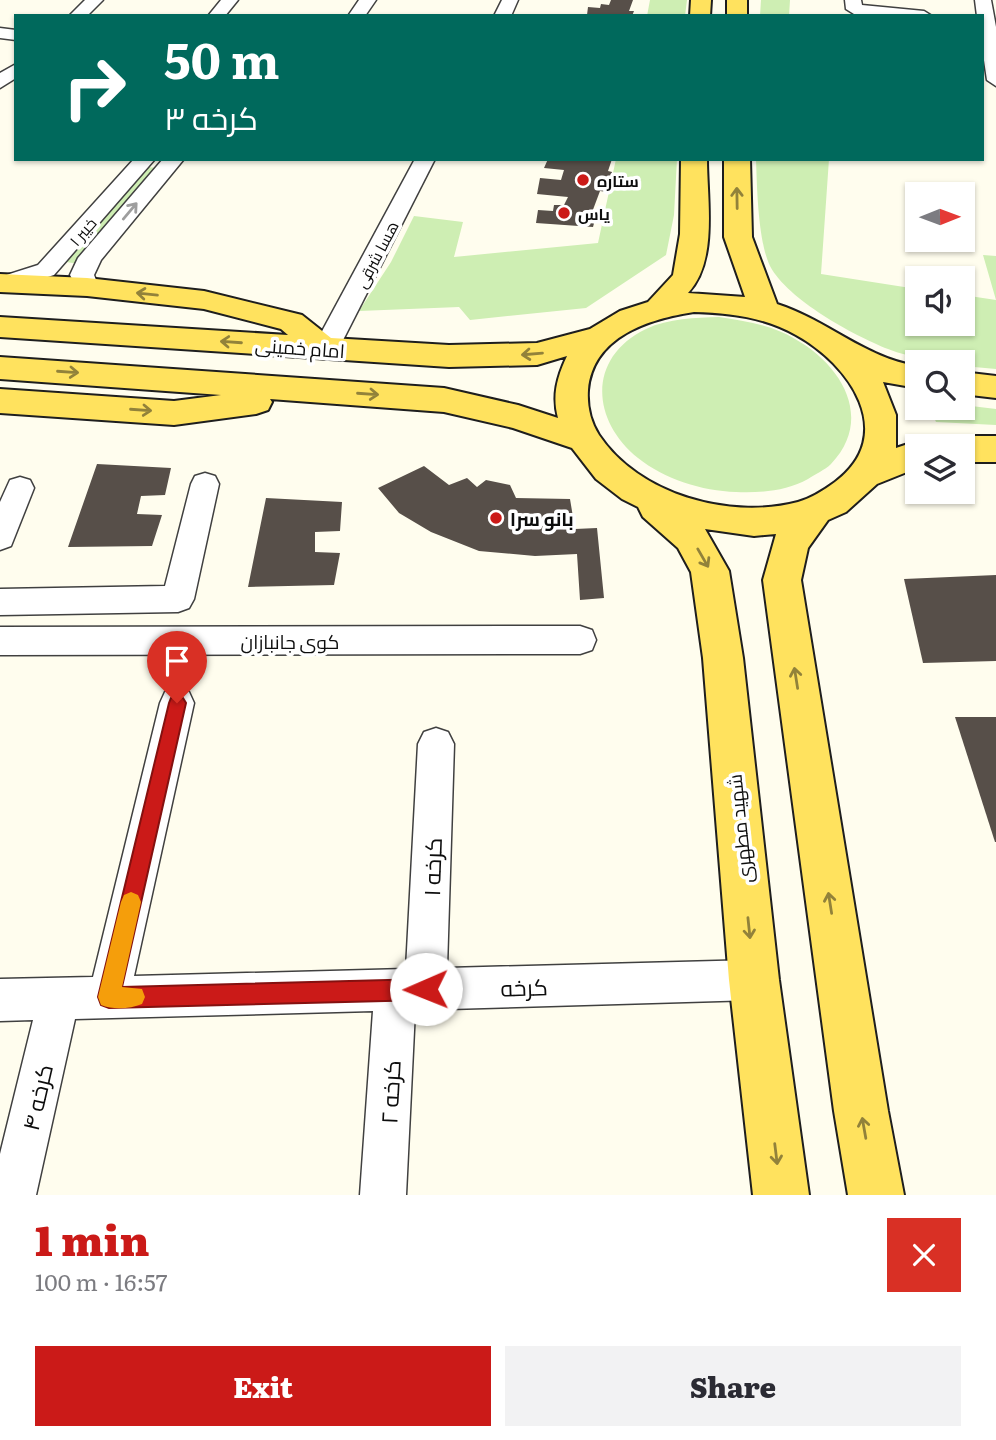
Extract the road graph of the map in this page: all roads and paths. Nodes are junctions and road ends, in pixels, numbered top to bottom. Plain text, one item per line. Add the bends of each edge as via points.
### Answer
1 (96, 0) edge
2 (230, 0) edge
3 (983, 0) edge
4 (853, 4) edge
5 (79, 14) edge
6 (218, 14) edge
7 (881, 14) edge
8 (988, 22) edge
9 (14, 71) edge
10 (996, 80) edge
11 (0, 82) edge
12 (143, 161) edge
13 (172, 161) edge
14 (424, 161) edge
15 (694, 161) edge
16 (737, 161) edge
17 (694, 234) junction
18 (738, 237) junction
19 (52, 264) junction
20 (85, 279) junction
21 (3, 283) edge
22 (660, 306) junction
23 (764, 310) junction
24 (0, 327) edge
25 (598, 337) junction
26 (835, 345) junction
27 (326, 348) junction
28 (0, 368) edge
29 (905, 375) edge
30 (975, 385) edge
31 (996, 387) edge
32 (334, 391) junction
33 (0, 401) edge
34 (583, 439) junction
35 (975, 449) edge
36 (996, 449) edge
37 (905, 459) edge
38 (867, 474) junction
39 (205, 484) dead end
40 (20, 488) dead end
41 (638, 492) junction
42 (814, 511) junction
43 (0, 538) edge
44 (0, 602) edge
45 (580, 640) dead end
46 (0, 641) edge
47 (177, 703) dead end
48 (436, 744) dead end
49 (754, 980) junction
50 (411, 990) junction
51 (109, 997) junction
52 (60, 998) junction
53 (0, 1000) edge
54 (13, 1195) edge
55 (383, 1195) edge
56 (780, 1195) edge
57 (876, 1195) edge

1 - 5 street
2 - 6 street
3 - 8 street
4 - 7 street
8 - 10 street
9 - 11 street
12 - 19 street, خیبر ۱
20 -> 13 street, خیبر ۱ via 90,258
14 - 27 street, هسا شرقی
15 - 17 main road
18 -> 16 main road
17 - 18 main road via 723,242
17 - 22 main road via 687,277
18 - 23 main road
19 - 20 street via 62,273
19 - 21 street, خیبر ۱ via 31,276
20 - 21 main road
27 -> 20 main road via 291,322 204,300
22 - 23 main road via 729,303
22 - 25 main road via 626,318
23 - 26 main road via 802,324
27 -> 24 main road, امام خمینی
25 -> 27 main road, امام خمینی via 537,354 449,356
25 - 34 main road via 577,366 571,401
26 - 29 main road via 886,372
26 - 38 main road via 863,374 879,407 881,441
28 -> 32 main road
30 - 31 main road
33 -> 32 main road via 174,413
32 -> 34 main road via 444,400 519,417
34 - 41 main road via 605,467
35 - 36 main road
37 - 38 main road
38 - 42 main road via 845,495
39 - 44 street via 178,599
40 - 43 street
41 - 42 main road via 680,511 726,521 772,521
41 -> 49 main road, شهید مطهری via 691,538 710,571 723,658
57 -> 42 main road via 782,580 790,543
45 - 46 street, کوی جانبازان
47 - 51 street
48 - 50 street, کرخه ۱
49 - 50 street, کرخه
49 -> 56 main road, شهید مطهری
50 - 51 street, کرخه
50 - 55 street, کرخه ۲
51 - 52 street, کرخه
52 - 53 street, کرخه
52 - 54 street, کرخه ۴

